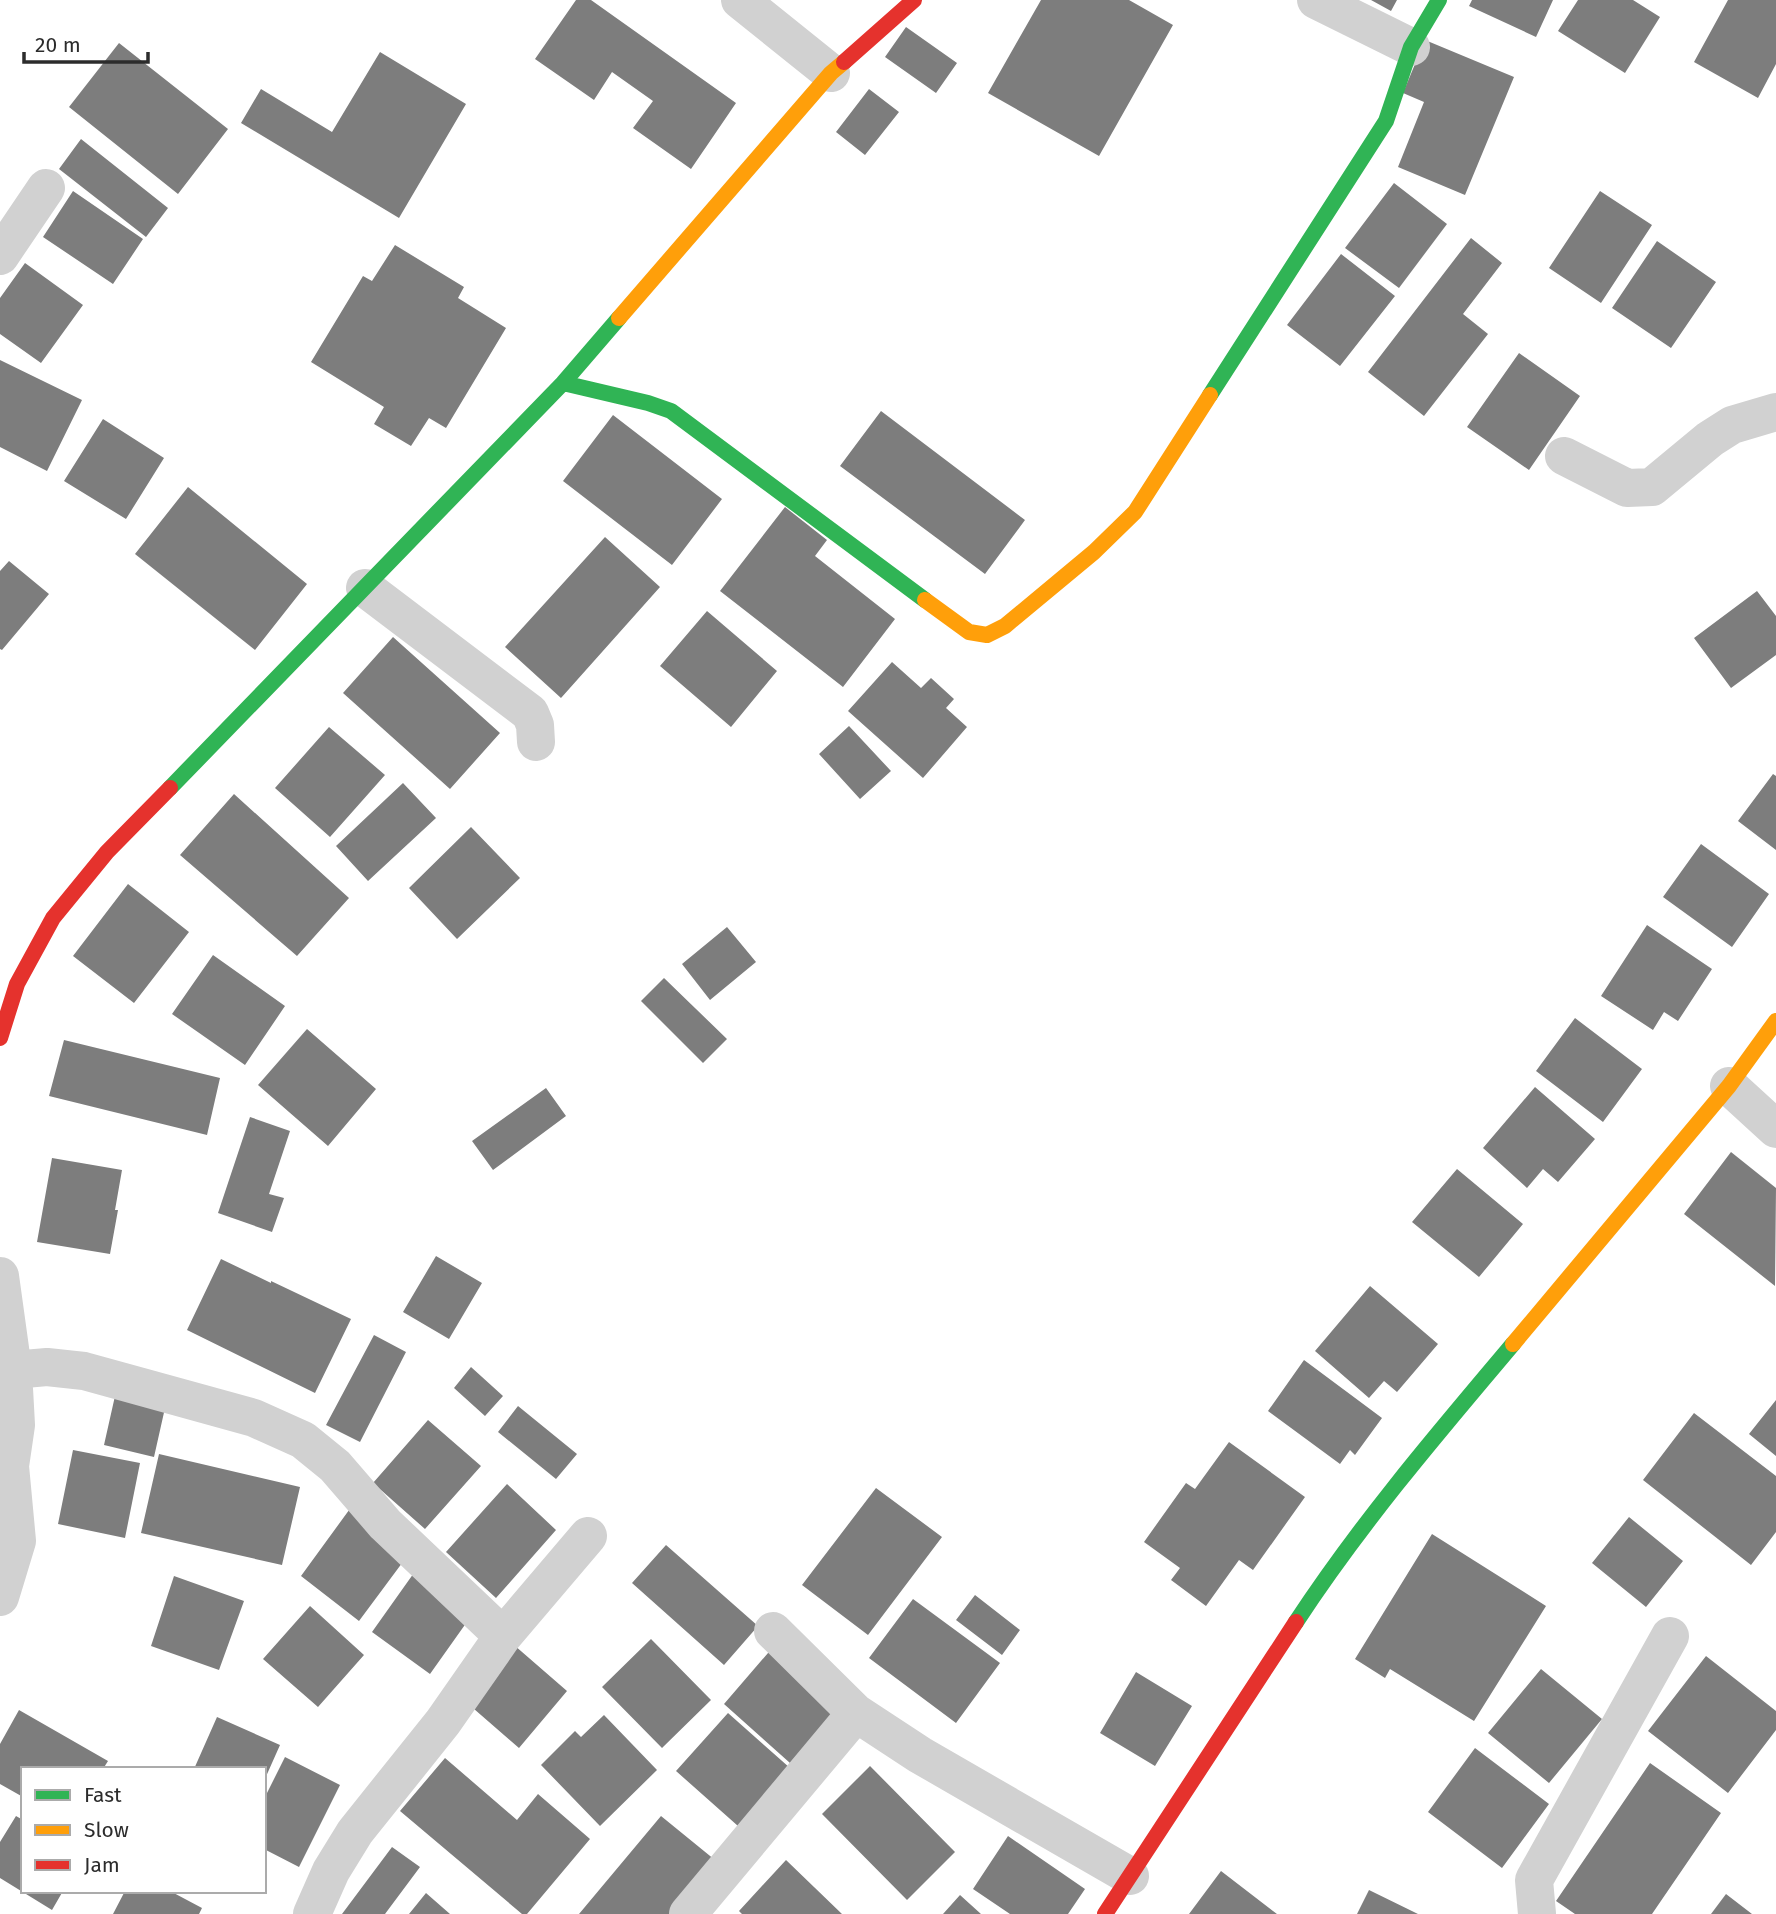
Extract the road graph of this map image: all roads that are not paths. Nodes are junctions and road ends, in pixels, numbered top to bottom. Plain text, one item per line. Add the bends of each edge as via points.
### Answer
1 (740, 0) edge
2 (914, 0) edge
3 (1316, 0) edge
4 (1439, 0) edge
5 (1411, 47) junction
6 (831, 73) junction
7 (46, 188) dead end
8 (0, 256) edge
9 (563, 383) junction
10 (1776, 412) edge
11 (1564, 456) dead end
12 (365, 588) junction
13 (536, 742) dead end
14 (8, 978) edge
15 (1776, 1021) edge
16 (0, 1038) edge
17 (1728, 1086) junction
18 (1776, 1129) edge
19 (0, 1276) edge
20 (13, 1370) junction
21 (8, 1421) edge
22 (588, 1536) dead end
23 (0, 1597) edge
24 (773, 1631) dead end
25 (503, 1636) junction
26 (1670, 1636) dead end
27 (856, 1713) junction
28 (1130, 1876) junction
29 (312, 1914) edge
30 (688, 1914) edge
31 (1105, 1914) edge
32 (1537, 1914) edge

1 - 6 street
2 - 6 street
3 - 5 street
4 - 5 street
5 - 9 street via 1386,121 1136,512 1005,626 986,635 969,632 671,411
6 - 9 street
7 - 8 street
9 - 12 street
10 - 11 street via 1732,425 1652,487 1627,488
12 - 13 street via 530,713
12 - 14 street via 107,852
14 - 16 street
15 - 17 street
17 - 18 street
17 - 28 street via 1402,1476 1318,1589
19 - 20 street
20 - 21 street
20 - 25 street via 85,1371 254,1418 303,1440 335,1466 385,1524
21 - 23 street via 17,1541
22 - 25 street
24 - 27 street
25 - 29 street via 443,1722 355,1832
26 - 32 street via 1534,1880
27 - 28 street
27 - 30 street
28 - 31 street

